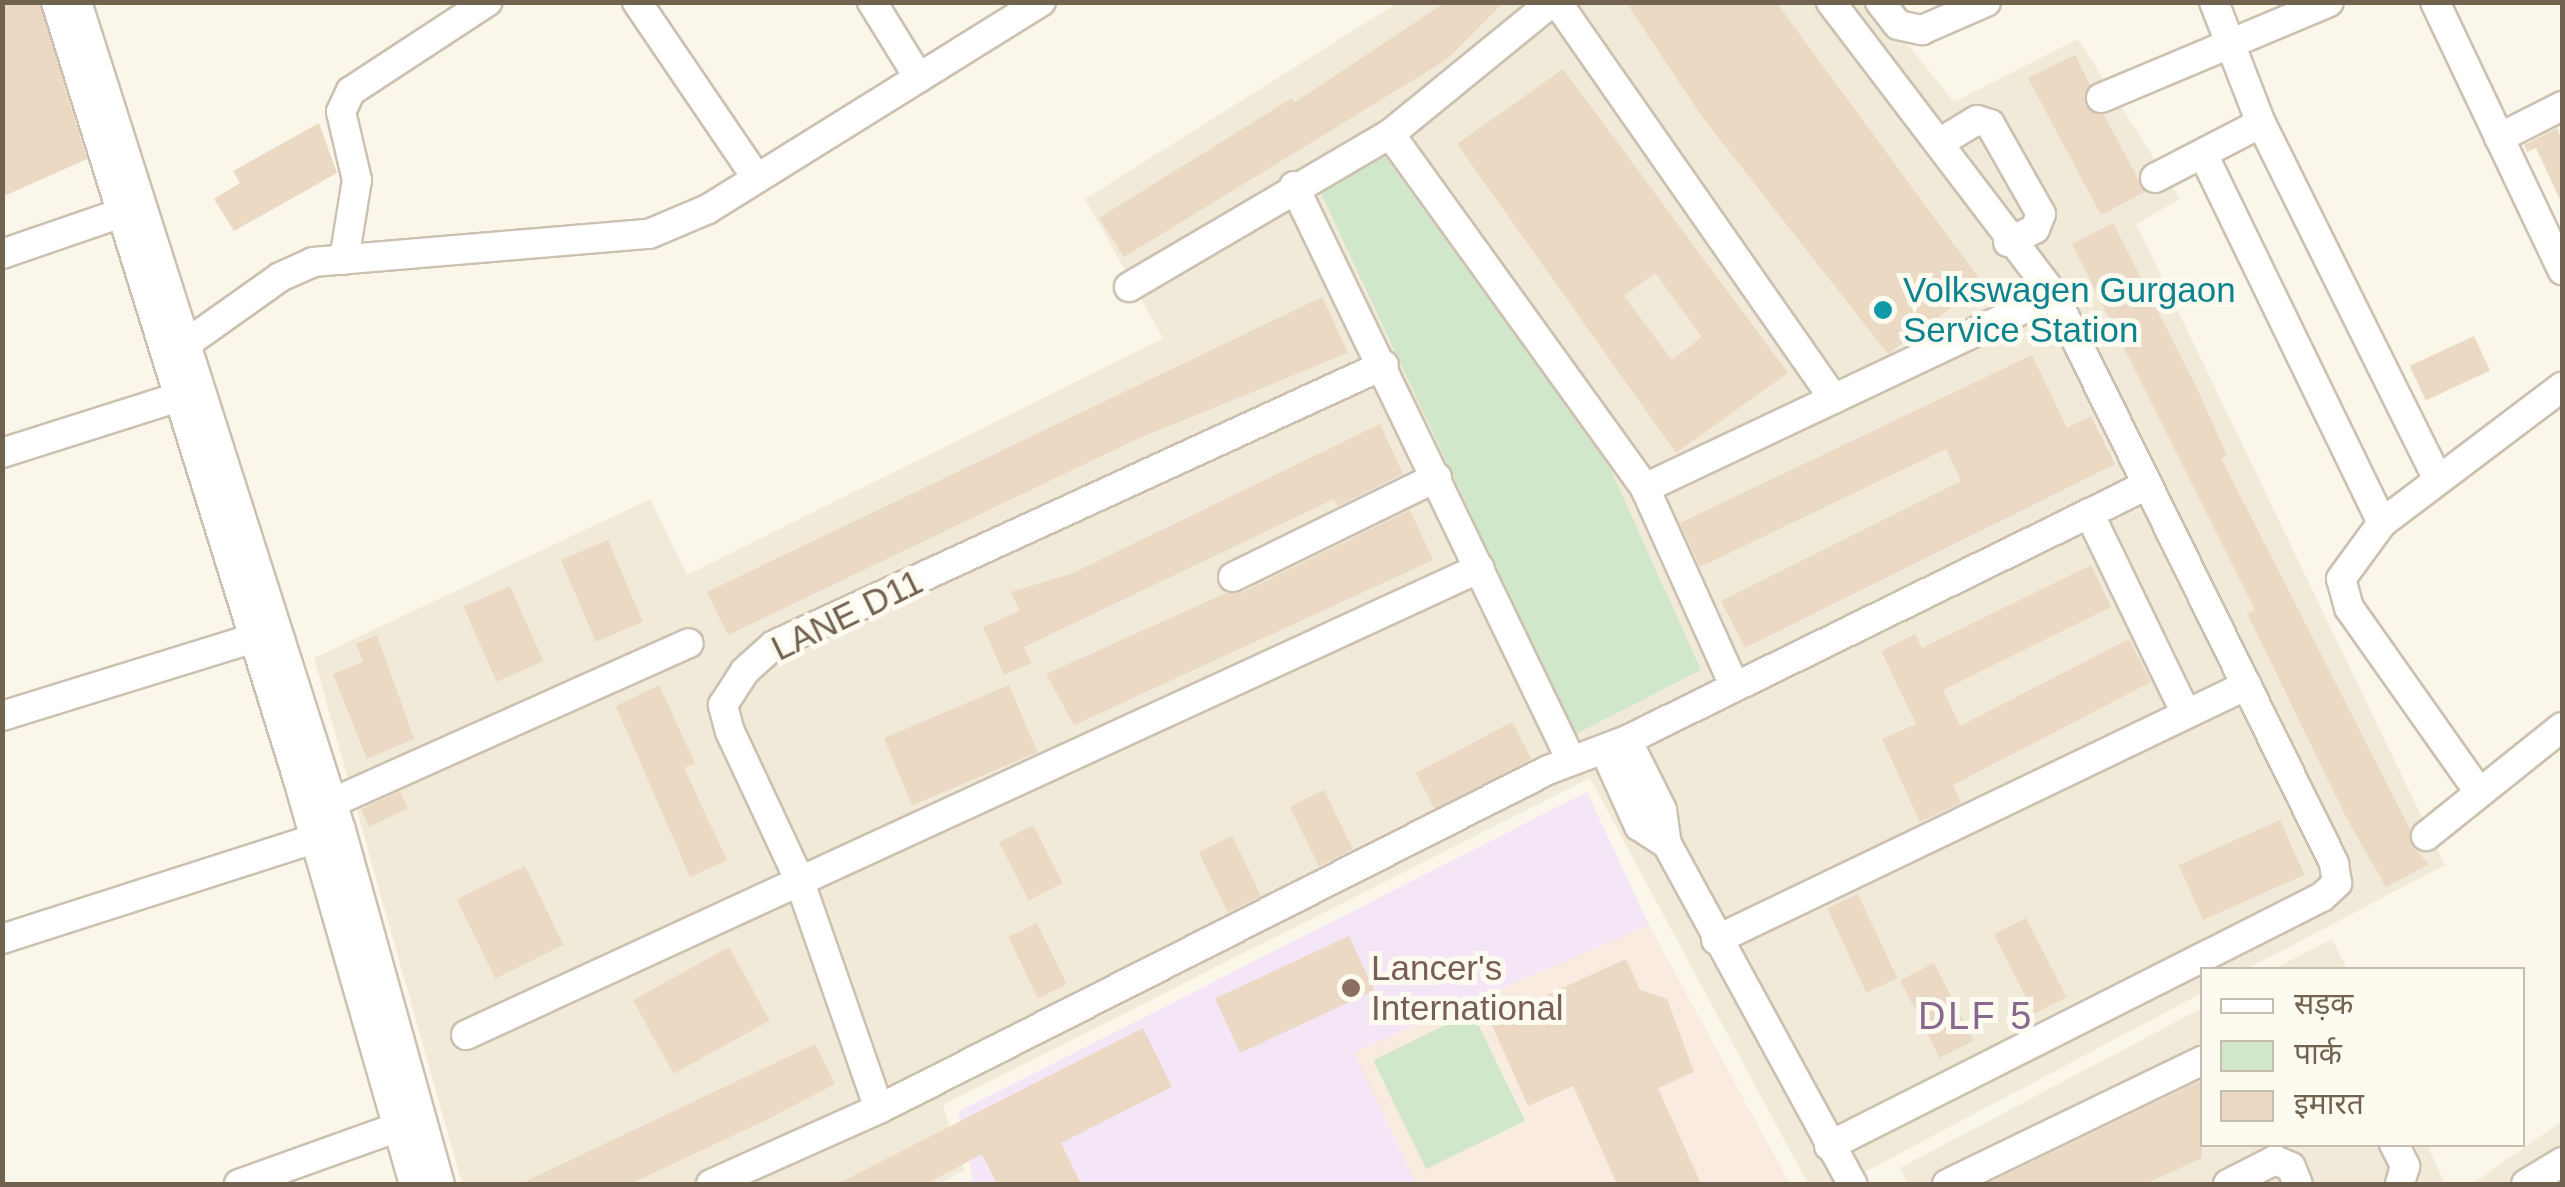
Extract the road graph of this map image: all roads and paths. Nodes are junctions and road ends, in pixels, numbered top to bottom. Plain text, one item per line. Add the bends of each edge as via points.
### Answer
1 (487, 2) edge
2 (637, 2) edge
3 (872, 2) edge
4 (1040, 2) edge
5 (1554, 2) edge
6 (1831, 2) edge
7 (1880, 2) edge
8 (1986, 2) edge
9 (2214, 2) edge
10 (2329, 2) edge
11 (2434, 2) edge
12 (72, 6) edge
13 (2233, 46) junction
14 (918, 78) junction
15 (2102, 98) dead end
16 (2562, 106) edge
17 (2260, 123) junction
18 (1390, 134) junction
19 (2499, 138) junction
20 (1939, 143) junction
21 (2203, 154) junction
22 (756, 177) junction
23 (2155, 178) dead end
24 (1294, 186) junction
25 (129, 210) junction
26 (2008, 242) junction
27 (2, 254) edge
28 (344, 260) junction
29 (2562, 270) edge
30 (1129, 287) dead end
31 (2054, 295) junction
32 (183, 346) junction
33 (1384, 365) junction
34 (2562, 387) edge
35 (187, 394) junction
36 (1834, 399) junction
37 (2, 454) edge
38 (1437, 477) junction
39 (2438, 480) junction
40 (2144, 486) junction
41 (1645, 488) junction
42 (2090, 512) junction
43 (2382, 523) junction
44 (1480, 568) junction
45 (1232, 577) dead end
46 (265, 635) junction
47 (689, 643) dead end
48 (1732, 683) junction
49 (2247, 684) junction
50 (2186, 714) junction
51 (2, 716) edge
52 (2562, 727) edge
53 (1616, 744) junction
54 (1571, 760) junction
55 (2479, 792) junction
56 (324, 821) junction
57 (2426, 836) dead end
58 (799, 879) junction
59 (2, 939) edge
60 (1716, 940) junction
61 (466, 1035) dead end
62 (2200, 1062) edge
63 (879, 1109) junction
64 (409, 1123) junction
65 (1829, 1146) junction
66 (2396, 1147) edge
67 (2562, 1162) edge
68 (257, 1181) edge
69 (414, 1184) edge
70 (440, 1184) edge
71 (711, 1184) edge
72 (1852, 1184) edge
73 (1947, 1184) edge
74 (2228, 1184) edge
75 (2298, 1184) edge
76 (2400, 1184) edge
77 (2526, 1184) edge

1 - 28 street via 352,91 341,112 357,180
2 - 22 street
3 - 14 street
4 - 14 street
5 - 18 street
5 - 36 street
6 - 20 street
7 - 8 street via 1898,25 1922,30
9 - 13 street
10 - 13 street
11 - 19 street
12 - 25 street
13 - 15 street
13 - 17 street
14 - 22 street
16 - 19 street
17 - 21 street
17 - 39 street
18 - 24 street
18 - 41 street
19 - 29 street
20 - 26 street
20 - 26 street via 1978,120 1990,124 2041,214 2035,229
21 - 23 street
21 - 43 street
22 - 28 street via 649,234
24 - 30 street
24 - 33 street
25 - 27 street
25 - 32 street
25 - 35 street
26 - 31 street
28 - 32 street via 313,262 280,277
31 - 36 street
31 - 40 street
32 - 35 street
33 - 38 street
33 - 58 street, LANE D11 via 774,644 723,705
34 - 39 street
35 - 37 street
35 - 46 street
36 - 41 street
38 - 44 street
38 - 45 street
39 - 43 street
40 - 42 street
40 - 49 street
41 - 48 street
42 - 48 street
42 - 50 street
43 - 55 street via 2341,579 2349,608
44 - 54 street
44 - 58 street
46 - 51 street
46 - 56 street
47 - 56 street
48 - 53 street
49 - 50 street
49 - 65 street via 2334,862 2337,883 2322,897
50 - 60 street
52 - 55 street
53 - 54 street
53 - 60 street via 1662,810 1667,844
54 - 63 street
55 - 57 street
56 - 59 street
56 - 64 street
58 - 61 street
58 - 63 street, LANE D11
60 - 65 street
62 - 73 street
63 - 71 street
64 - 68 street
64 - 69 street
64 - 70 street
65 - 72 street
66 - 76 street via 2405,1166
67 - 77 street
74 - 75 street via 2275,1160 2291,1167

